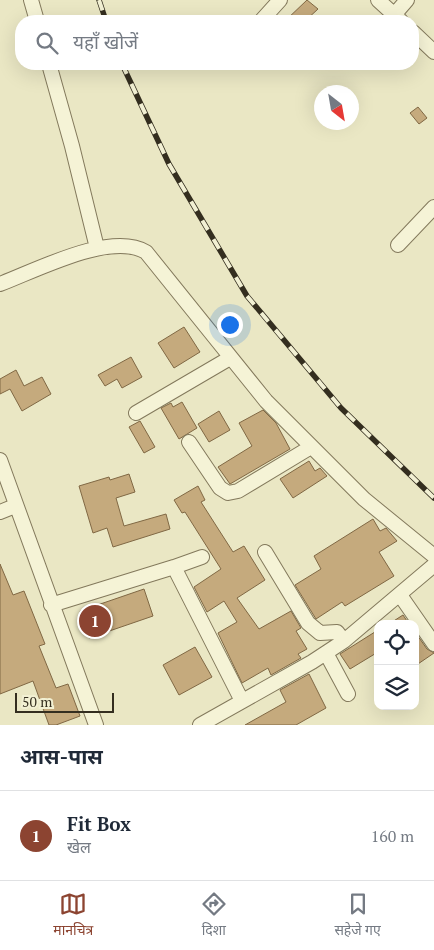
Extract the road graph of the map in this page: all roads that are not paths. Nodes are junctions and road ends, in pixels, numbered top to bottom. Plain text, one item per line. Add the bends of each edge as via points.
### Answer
1 (31, 0) edge
2 (280, 0) edge
3 (378, 0) edge
4 (407, 0) edge
5 (35, 15) edge
6 (266, 15) edge
7 (395, 15) edge
8 (400, 15) edge
9 (419, 38) edge
10 (434, 52) edge
11 (51, 70) edge
12 (434, 207) edge
13 (398, 246) dead end
14 (96, 248) junction
15 (0, 284) edge
16 (230, 358) junction
17 (136, 412) dead end
18 (189, 442) dead end
19 (312, 447) junction
20 (0, 460) edge
21 (15, 506) junction
22 (0, 512) edge
23 (265, 552) dead end
24 (434, 556) edge
25 (202, 557) dead end
26 (434, 565) edge
27 (174, 567) junction
28 (400, 596) junction
29 (51, 605) junction
30 (344, 641) junction
31 (434, 644) edge
32 (326, 653) junction
33 (348, 694) dead end
34 (242, 701) junction
35 (96, 725) edge
36 (200, 725) edge

1 - 5 street
2 - 6 street
3 - 7 street
4 - 8 street
9 - 10 street
11 - 14 street
12 - 13 street
14 - 15 street
14 - 16 street via 126,244 146,252
16 - 17 street
16 - 19 street via 266,402
18 - 19 street via 220,488 228,493 238,491
19 - 24 street via 364,500
20 - 21 street
21 - 22 street
21 - 29 street
23 - 30 street via 308,623 320,633 337,632
25 - 27 street
26 - 28 street
27 - 29 street
27 - 34 street
28 - 30 street
28 - 31 street
29 - 35 street
30 - 32 street
32 - 33 street
32 - 34 street
34 - 36 street

